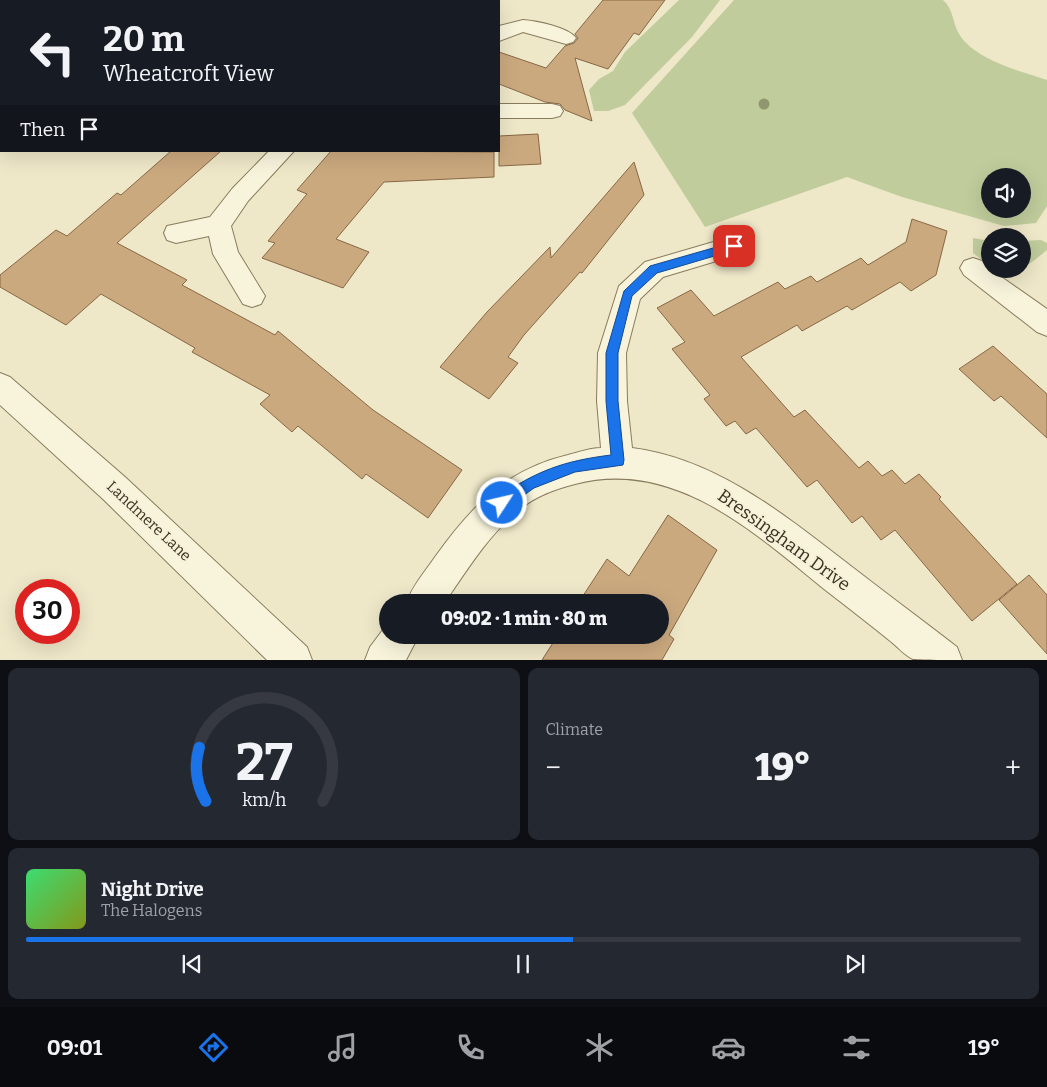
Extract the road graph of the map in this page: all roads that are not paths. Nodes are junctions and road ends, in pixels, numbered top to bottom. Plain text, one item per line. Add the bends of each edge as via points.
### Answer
1 (503, 25) edge
2 (566, 38) dead end
3 (500, 111) edge
4 (552, 111) dead end
5 (282, 152) edge
6 (218, 224) junction
7 (176, 233) dead end
8 (734, 246) dead end
9 (973, 268) dead end
10 (252, 296) dead end
11 (1047, 324) edge
12 (0, 386) edge
13 (618, 460) junction
14 (430, 594) edge
15 (395, 644) edge
16 (294, 660) edge
17 (383, 660) edge
18 (944, 660) edge

1 - 2 street via 528,25
3 - 4 street
5 - 6 street via 240,195
6 - 7 street
6 - 10 street via 226,254
8 - 13 street via 654,269 628,294 612,353 612,401
9 - 11 street
12 - 16 street, Landmere Lane via 114,488
13 - 14 street, Bressingham Drive via 575,466 530,483 502,503 473,534
13 - 18 street, Bressingham Drive via 656,465 708,486 750,511
15 - 17 street

